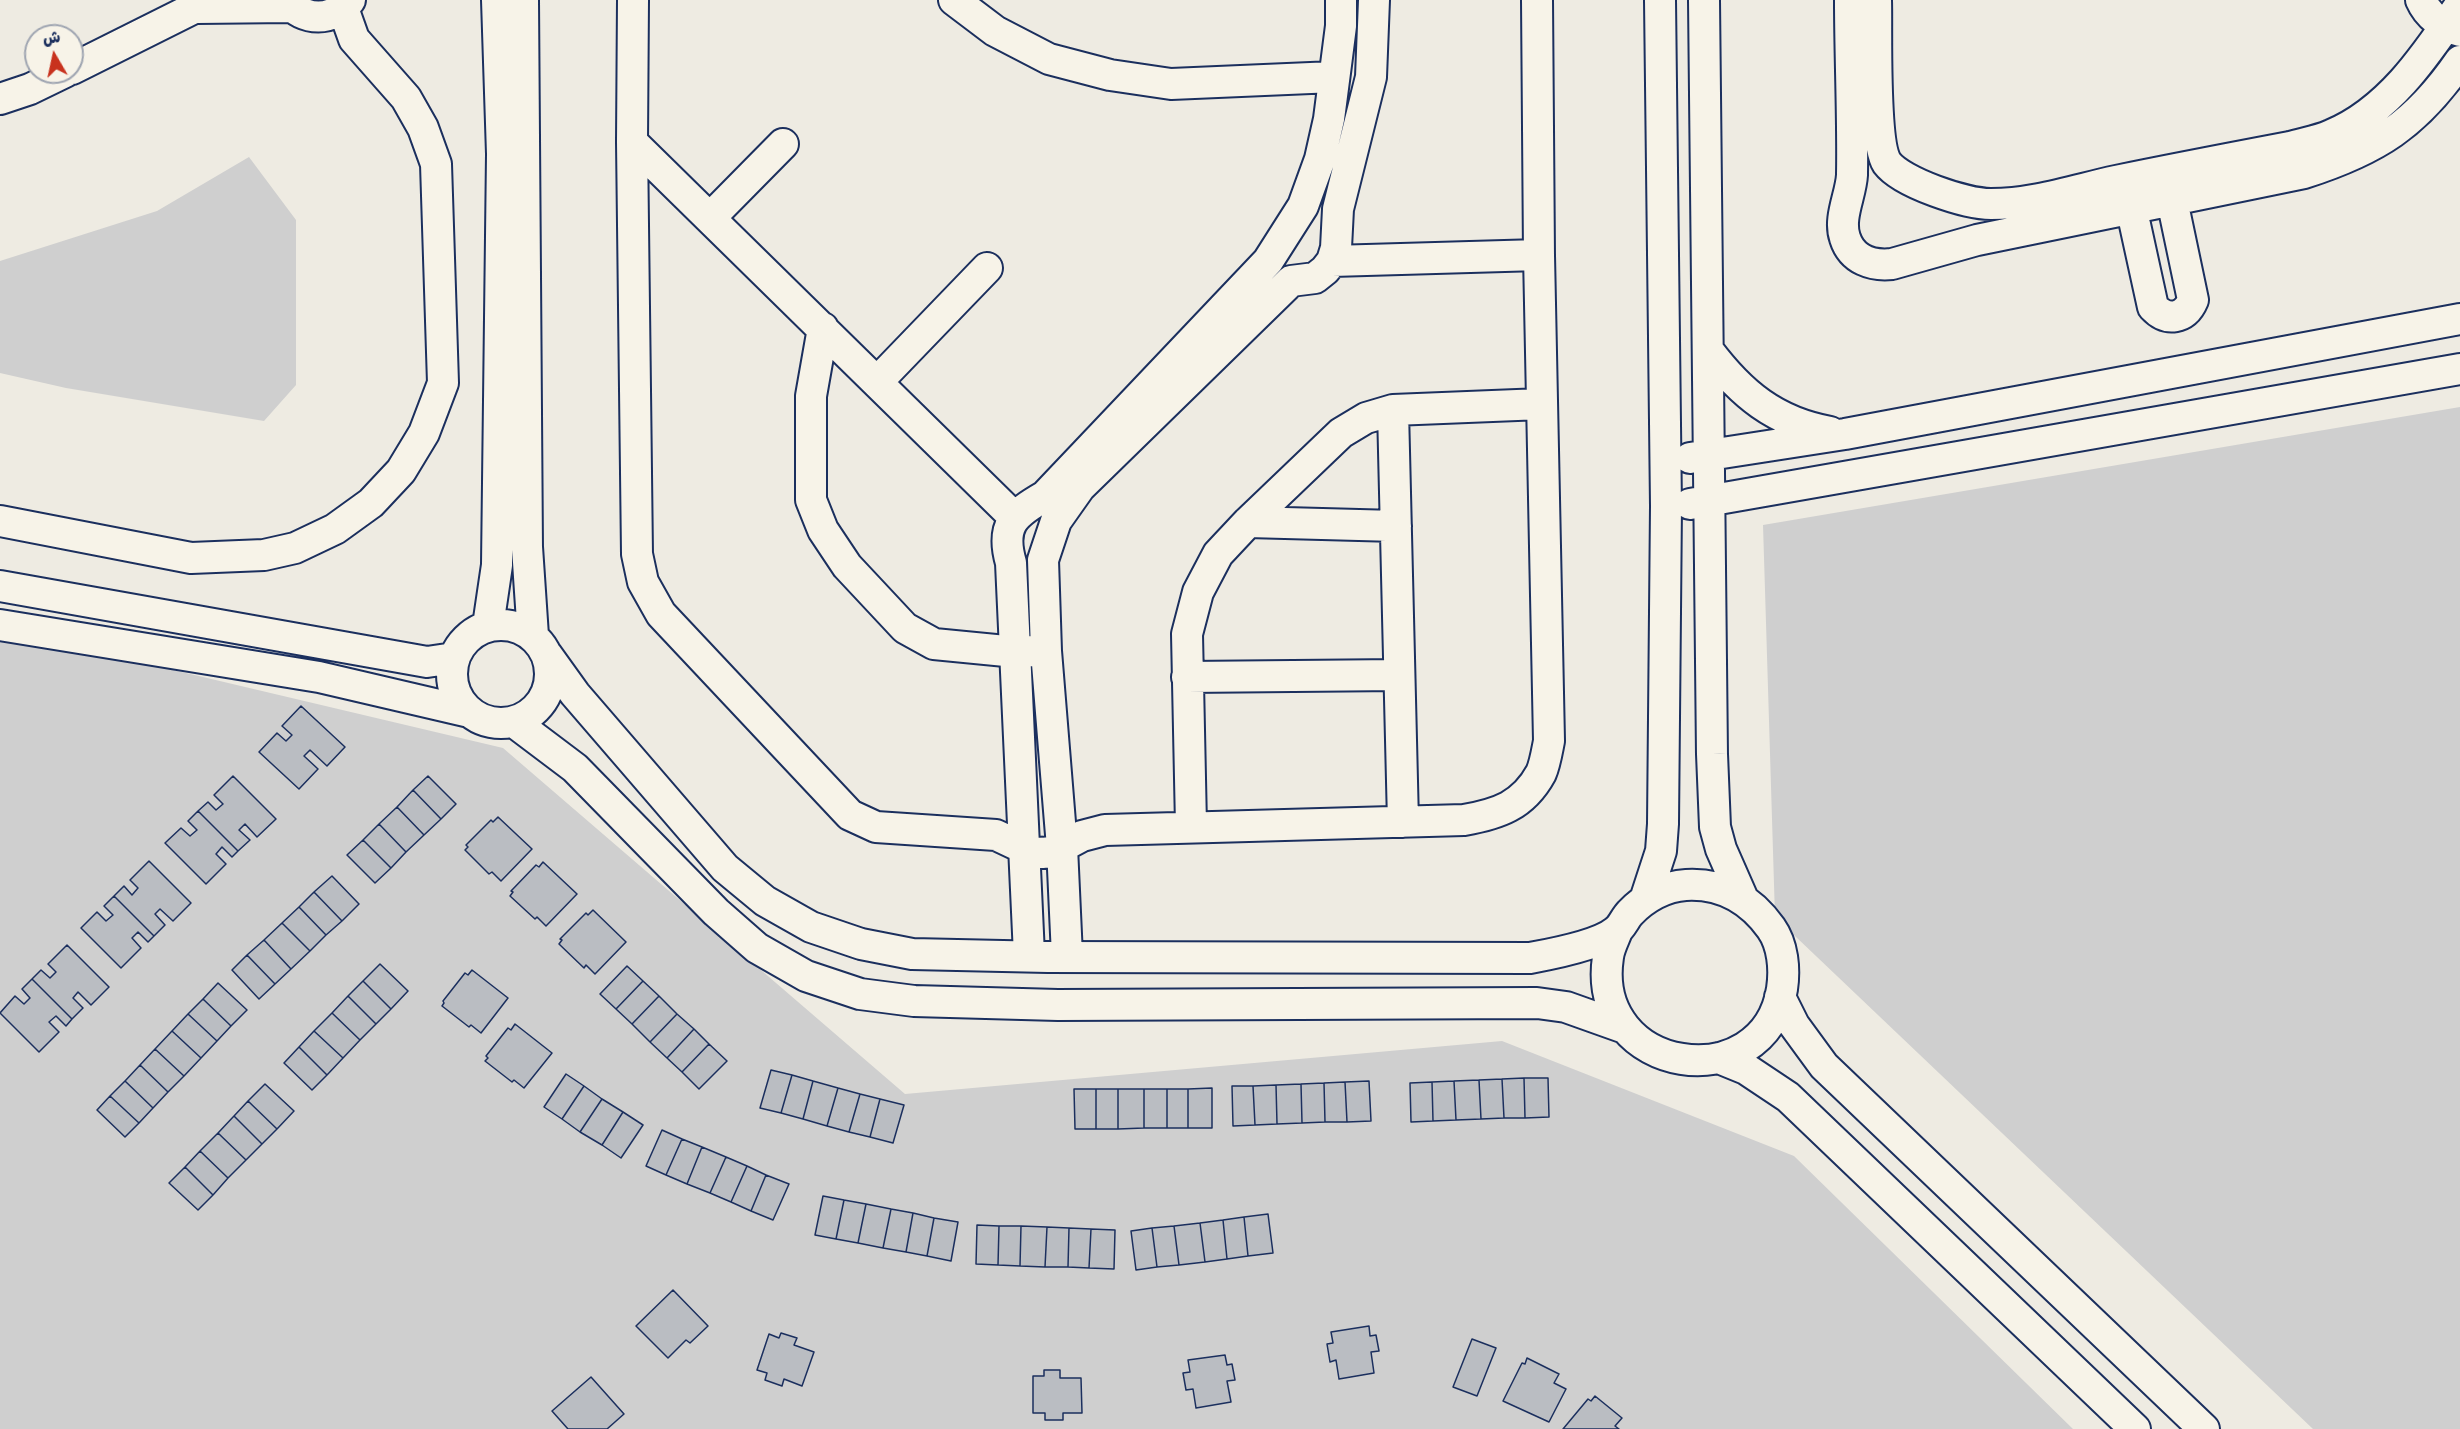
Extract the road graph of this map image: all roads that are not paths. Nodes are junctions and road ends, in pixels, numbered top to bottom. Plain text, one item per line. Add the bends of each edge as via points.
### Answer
1 (497, 0) edge
2 (523, 0) edge
3 (633, 0) edge
4 (954, 0) edge
5 (1341, 0) edge
6 (1374, 0) edge
7 (1537, 0) edge
8 (1660, 0) edge
9 (1704, 0) edge
10 (1850, 0) edge
11 (1876, 0) edge
12 (2421, 0) edge
13 (289, 3) edge
14 (203, 4) edge
15 (347, 4) edge
16 (2455, 21) edge
17 (2460, 62) edge
18 (84, 63) edge
19 (1334, 77) junction
20 (40, 84) edge
21 (0, 99) edge
22 (632, 142) junction
23 (783, 144) dead end
24 (1896, 171) junction
25 (2166, 171) junction
26 (1852, 177) junction
27 (2125, 179) junction
28 (2172, 200) junction
29 (2131, 208) junction
30 (710, 218) junction
31 (1539, 255) junction
32 (1268, 261) junction
33 (1332, 261) junction
34 (987, 268) dead end
35 (1291, 281) junction
36 (2460, 319) edge
37 (824, 328) junction
38 (1708, 350) junction
39 (2460, 369) edge
40 (878, 381) junction
41 (1542, 404) junction
42 (1393, 410) junction
43 (1845, 435) junction
44 (1709, 455) junction
45 (1666, 462) junction
46 (1710, 503) junction
47 (1666, 506) junction
48 (1014, 517) junction
49 (0, 521) edge
50 (1248, 522) junction
51 (1396, 526) junction
52 (1043, 560) junction
53 (1011, 563) junction
54 (0, 585) edge
55 (0, 625) edge
56 (488, 626) junction
57 (540, 646) junction
58 (1046, 651) junction
59 (1016, 652) junction
60 (454, 658) junction
61 (1400, 675) junction
62 (1187, 677) junction
63 (469, 712) junction
64 (514, 722) junction
65 (1403, 822) junction
66 (1191, 826) junction
67 (1062, 847) junction
68 (1023, 848) junction
69 (1743, 899) junction
70 (1645, 900) junction
71 (1617, 931) junction
72 (1048, 956) junction
73 (1780, 997) junction
74 (1050, 1005) junction
75 (1625, 1028) junction
76 (1719, 1058) junction
77 (2135, 1429) edge
78 (2204, 1429) edge

1 - 56 street via 502,154 497,565
2 - 57 street via 527,547
3 - 22 street
4 - 19 street via 994,31 1049,59 1110,75 1171,84
5 - 19 street
6 - 33 street via 1371,77 1338,209
7 - 31 street
8 - 45 street
9 - 38 street
10 - 26 street
11 - 24 street via 1881,150
12 - 16 street via 2433,17
13 - 14 street
13 - 15 street via 310,16 322,17
14 - 18 street
15 - 49 street via 354,39 406,98 423,128 436,164 443,383 424,433 401,471 371,503 335,529 295,548 264,555 191,558
16 - 25 street via 2396,89 2366,116 2331,135
17 - 28 street via 2421,111 2386,138 2346,159 2304,173
19 - 32 street via 1329,119 1304,206
20 - 21 street
22 - 30 street
22 - 68 street via 637,554 644,582 657,606 850,815 876,827 996,835
23 - 30 street
24 - 26 street
24 - 27 street via 1947,195 1988,204 2035,199
25 - 27 street
25 - 28 street
26 - 29 street via 1844,238 1858,257 1880,266 1977,240
27 - 29 street
28 - 29 street
28 - 29 street via 2193,300 2185,312 2172,317 2153,307
30 - 37 street
31 - 33 street
31 - 41 street
32 - 35 street
32 - 48 street via 1046,496
33 - 35 street via 1315,278
34 - 40 street
35 - 52 street via 1080,487 1056,521
36 - 43 street
37 - 40 street
37 - 59 street via 811,396 811,500 823,530 847,566 905,628 934,644
38 - 43 street via 1736,384 1781,417 1812,429
38 - 44 street
39 - 46 street
40 - 48 street
41 - 42 street
41 - 65 street via 1549,741 1541,772 1522,798 1495,815
42 - 50 street via 1366,418 1341,433
42 - 51 street
43 - 44 street
44 - 45 street
44 - 46 street
45 - 47 street
46 - 47 street
46 - 69 street via 1715,826 1720,849
47 - 70 street via 1663,824 1661,851
48 - 53 street via 1007,537
50 - 51 street
50 - 62 street via 1218,554 1197,592 1187,634
51 - 61 street
52 - 53 street
52 - 58 street
53 - 59 street
54 - 60 street via 427,662
55 - 63 street via 319,677
56 - 57 street via 512,626
56 - 60 street via 467,638
57 - 64 street via 551,679 543,701
57 - 72 street via 575,694 725,868 765,901 811,927 861,944 912,954
58 - 59 street
58 - 67 street
59 - 68 street
60 - 63 street via 455,693
61 - 62 street
61 - 65 street
62 - 66 street
63 - 64 street via 491,723
64 - 74 street via 574,768 724,920 757,948 806,976 860,994 914,1001
65 - 66 street
66 - 67 street via 1105,830
67 - 68 street via 1042,853
67 - 72 street
68 - 72 street
69 - 70 street via 1705,885 1684,885
69 - 73 street via 1761,913 1774,932 1784,975
70 - 71 street
71 - 72 street via 1566,951 1530,958
71 - 75 street via 1608,955 1606,981 1612,1006
72 - 74 street
73 - 76 street via 1772,1018 1758,1036 1740,1050
73 - 78 street via 1794,1025 1824,1066
74 - 75 street via 1538,1003 1566,1007
75 - 76 street via 1644,1046 1667,1057 1693,1061
76 - 77 street via 1746,1069 1788,1097

